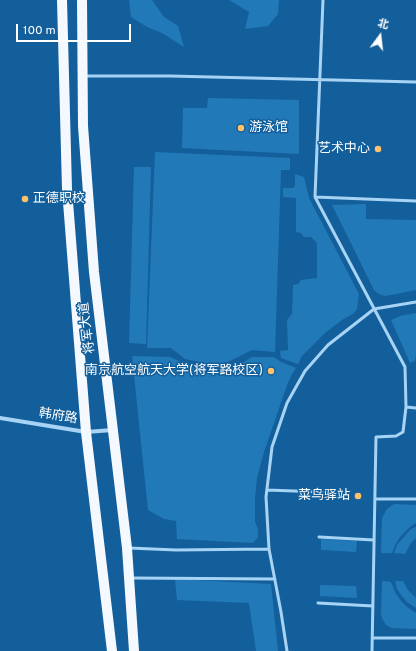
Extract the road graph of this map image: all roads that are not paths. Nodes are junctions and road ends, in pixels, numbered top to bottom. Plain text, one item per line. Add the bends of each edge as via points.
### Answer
1 (62, 0) edge
2 (82, 0) edge
3 (323, 0) edge
4 (82, 76) junction
5 (320, 80) junction
6 (416, 82) edge
7 (315, 197) junction
8 (416, 201) edge
9 (416, 302) edge
10 (374, 309) junction
11 (406, 407) junction
12 (416, 408) edge
13 (0, 418) edge
14 (113, 430) junction
15 (86, 432) junction
16 (267, 490) junction
17 (322, 492) dead end
18 (375, 499) junction
19 (416, 499) edge
20 (319, 537) dead end
21 (374, 540) junction
22 (127, 548) junction
23 (269, 549) junction
24 (129, 578) junction
25 (275, 579) junction
26 (318, 603) dead end
27 (373, 606) junction
28 (373, 638) junction
29 (416, 638) edge
30 (112, 651) edge
31 (134, 651) edge
32 (287, 651) edge
33 (372, 651) edge

1 - 15 main road, 将军大道 via 67,189
2 - 4 main road, 将军大道
3 - 5 lane
4 - 5 lane
4 - 14 main road, 将军大道 via 83,126 94,272
5 - 6 lane
5 - 7 lane
7 - 8 lane
7 - 10 lane
9 - 10 lane
10 - 11 lane via 405,367
10 - 16 lane via 328,345 305,371 287,403 272,447
11 - 12 lane
11 - 18 lane via 403,432 396,436 376,437
13 - 15 street, 韩府路
14 - 15 street, 韩府路
14 - 22 main road, 将军大道
15 - 30 main road, 将军大道
16 - 17 lane
16 - 23 lane
18 - 19 lane
18 - 21 lane
20 - 21 lane
21 - 27 lane
22 - 23 lane
22 - 24 main road, 将军大道
23 - 25 lane
24 - 25 lane
24 - 31 main road, 将军大道
25 - 32 lane
26 - 27 lane
27 - 28 lane
28 - 29 lane
28 - 33 lane

